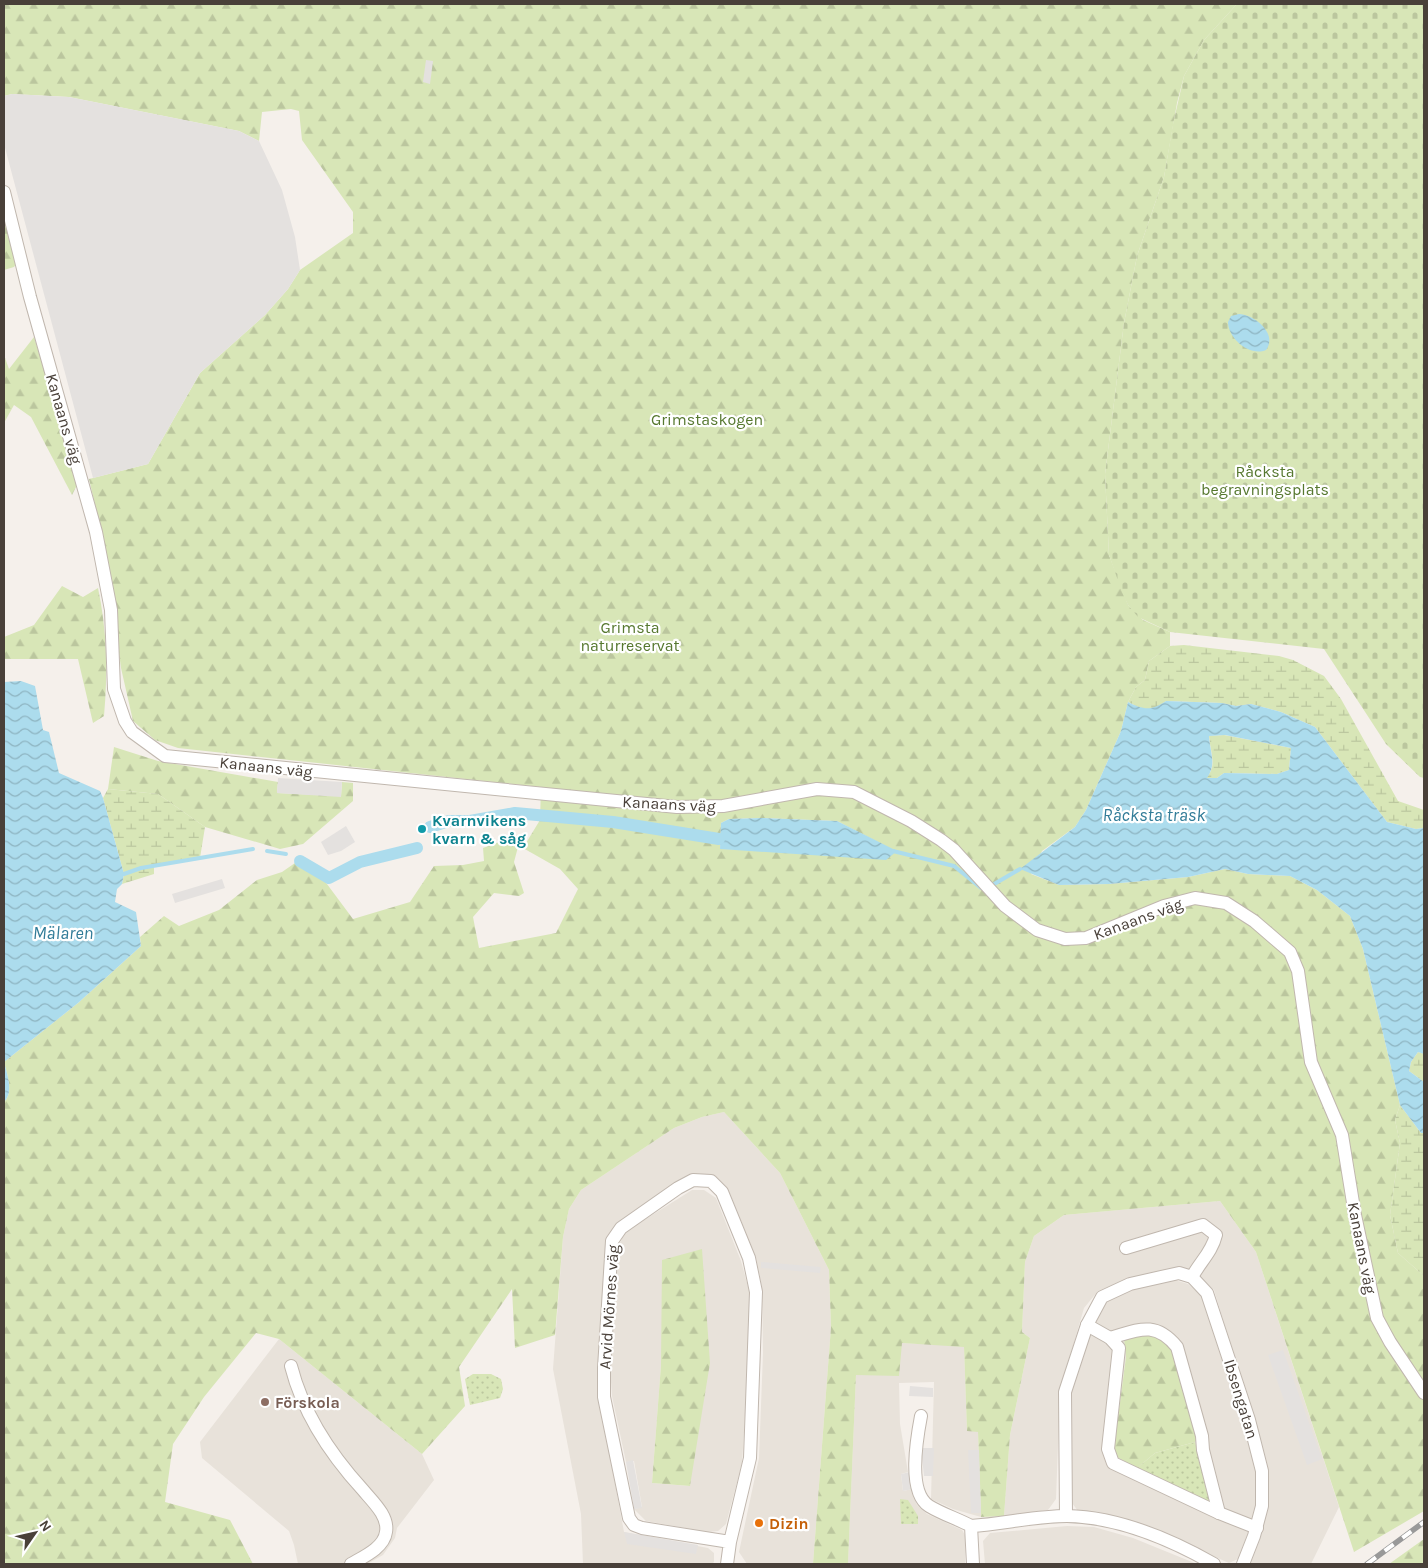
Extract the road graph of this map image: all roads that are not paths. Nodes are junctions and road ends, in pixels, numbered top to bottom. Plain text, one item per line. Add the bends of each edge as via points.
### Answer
1 (4, 192) edge
2 (1126, 1248) dead end
3 (1192, 1277) junction
4 (1087, 1325) junction
5 (1110, 1338) junction
6 (291, 1366) dead end
7 (1424, 1393) edge
8 (921, 1416) dead end
9 (1218, 1513) junction
10 (1066, 1516) junction
11 (971, 1526) junction
12 (1257, 1528) junction
13 (730, 1542) junction
14 (350, 1564) edge
15 (727, 1564) edge
16 (973, 1564) edge
17 (1214, 1564) edge
18 (1243, 1564) edge

1 - 7 street, Kanaans väg via 96,532 111,610 114,689 128,726 146,744 165,756 677,807 722,806 817,789 854,792 941,840 1004,906 1037,930 1065,939 1086,938 1164,906 1195,898 1226,903 1254,921 1290,952 1298,970 1311,1062 1342,1135 1377,1318
2 - 3 street via 1204,1225 1216,1235 1212,1249
3 - 4 street via 1179,1273 1130,1284 1102,1297
3 - 12 street, Ibsengatan via 1207,1293 1214,1309 1249,1420 1262,1471 1262,1506
4 - 5 street
4 - 10 street via 1065,1392
5 - 9 street via 1147,1328 1169,1337 1177,1347 1202,1436
5 - 9 street via 1119,1348 1108,1449 1113,1463
6 - 14 street via 305,1409 341,1467 375,1504 385,1520 386,1532 382,1542
8 - 11 street via 915,1463 920,1495 927,1506
9 - 12 street
10 - 11 street
10 - 17 street via 1138,1528
11 - 16 street
12 - 18 street, Ibsengatan
13 - 13 street, Arvid Mörnes väg via 634,1525 629,1518 604,1397 612,1241 621,1228 693,1180 711,1181 722,1192 749,1258 756,1292 750,1458
13 - 15 street, Arvid Mörnes väg

